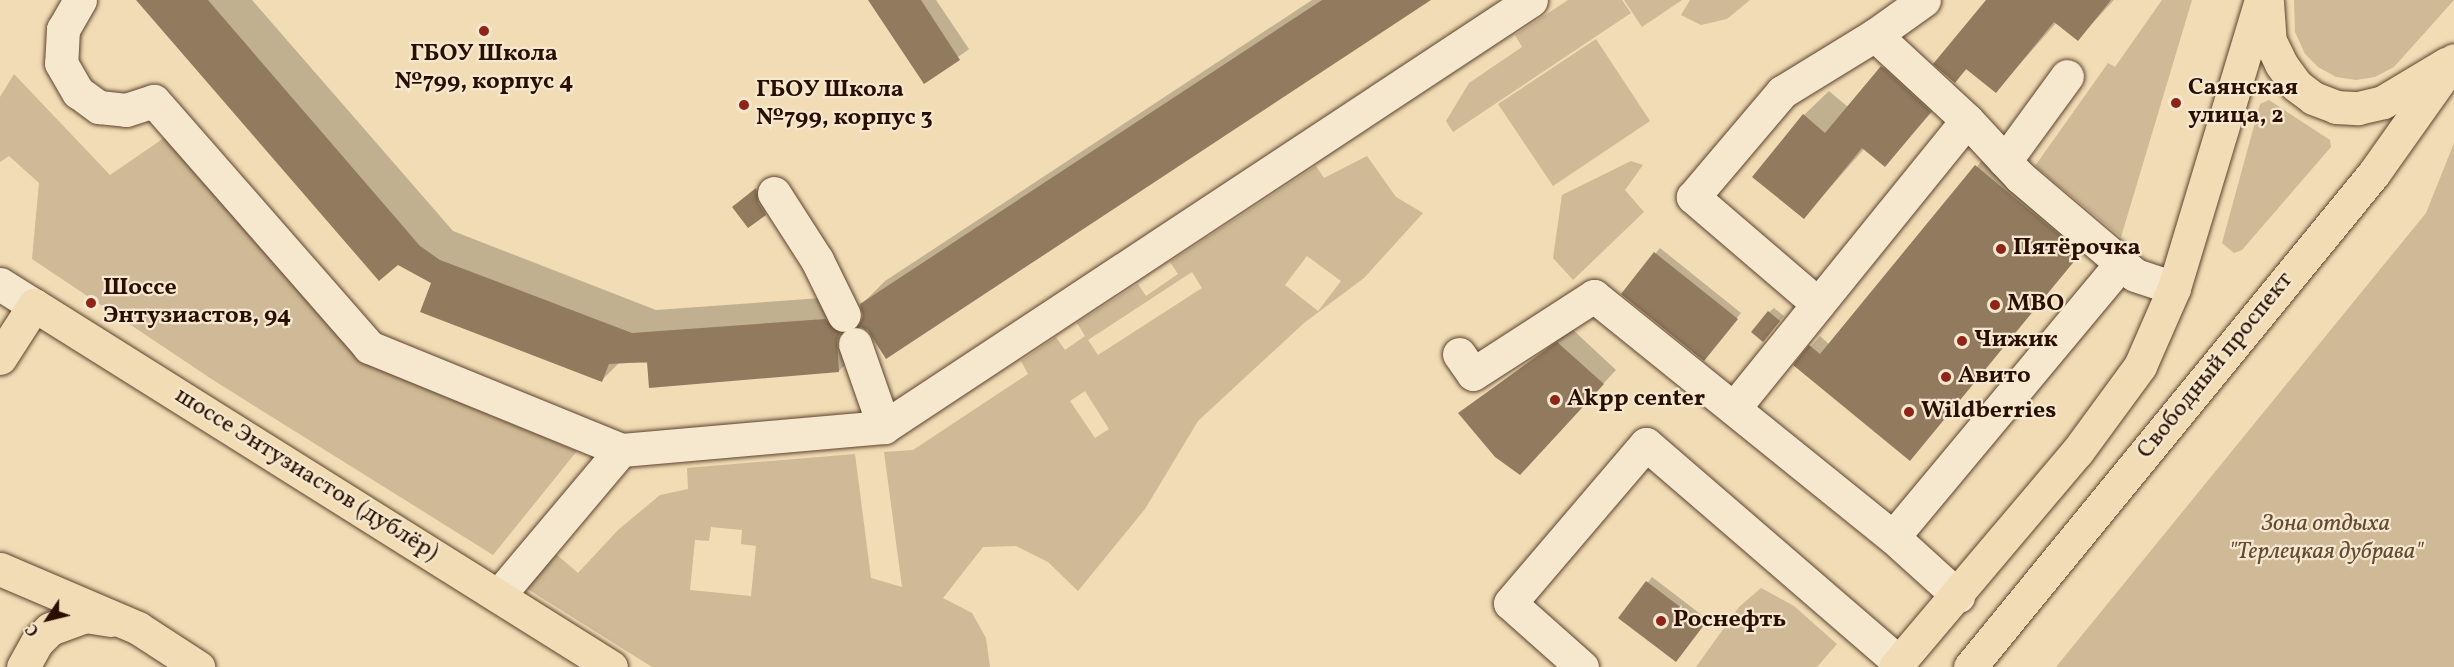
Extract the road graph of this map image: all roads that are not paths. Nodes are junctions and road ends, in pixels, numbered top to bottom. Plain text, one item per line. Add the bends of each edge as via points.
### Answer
1 (80, 0) edge
2 (1531, 0) edge
3 (1924, 0) edge
4 (2261, 0) edge
5 (2267, 0) edge
6 (1875, 35) junction
7 (2454, 60) edge
8 (2067, 76) dead end
9 (1967, 120) junction
10 (2005, 161) junction
11 (774, 193) dead end
12 (2121, 263) junction
13 (0, 284) edge
14 (2174, 288) junction
15 (1818, 304) junction
16 (34, 305) junction
17 (1459, 354) dead end
18 (0, 358) edge
19 (1734, 408) junction
20 (884, 427) junction
21 (621, 450) junction
22 (1893, 537) junction
23 (0, 569) edge
24 (498, 596) junction
25 (1958, 596) junction
26 (138, 628) junction
27 (1897, 665) edge
28 (23, 667) edge
29 (198, 667) edge
30 (611, 667) edge
31 (1582, 667) edge
32 (1970, 667) edge

1 - 21 street via 63,29 61,63 78,92 99,106 126,110 154,101 369,347
2 - 20 street
3 - 6 street
4 - 14 main road
5 - 7 main road, Свободный проспект via 2270,40 2281,64 2296,85 2313,98 2336,107 2358,108 2383,102
6 - 9 street
6 - 15 street via 1782,92 1693,197
7 - 32 main road, Свободный проспект via 2374,173
8 - 10 street
9 - 10 street
9 - 15 street
10 - 12 street
11 - 20 street via 817,260 850,330
12 - 14 street via 2134,275
12 - 22 street
13 - 16 street, шоссе Энтузиастов (дублёр)
14 - 25 main road via 2140,366 2110,411
15 - 19 street
16 - 18 main road
16 - 24 main road, шоссе Энтузиастов (дублёр)
17 - 19 street via 1473,374 1594,296
19 - 22 street
20 - 21 street
21 - 24 street
22 - 25 street
23 - 26 main road
24 - 30 main road, шоссе Энтузиастов (дублёр)
25 - 27 main road
26 - 28 main road via 102,617 67,620 37,642
26 - 29 main road
27 - 31 street via 1646,444 1510,603

